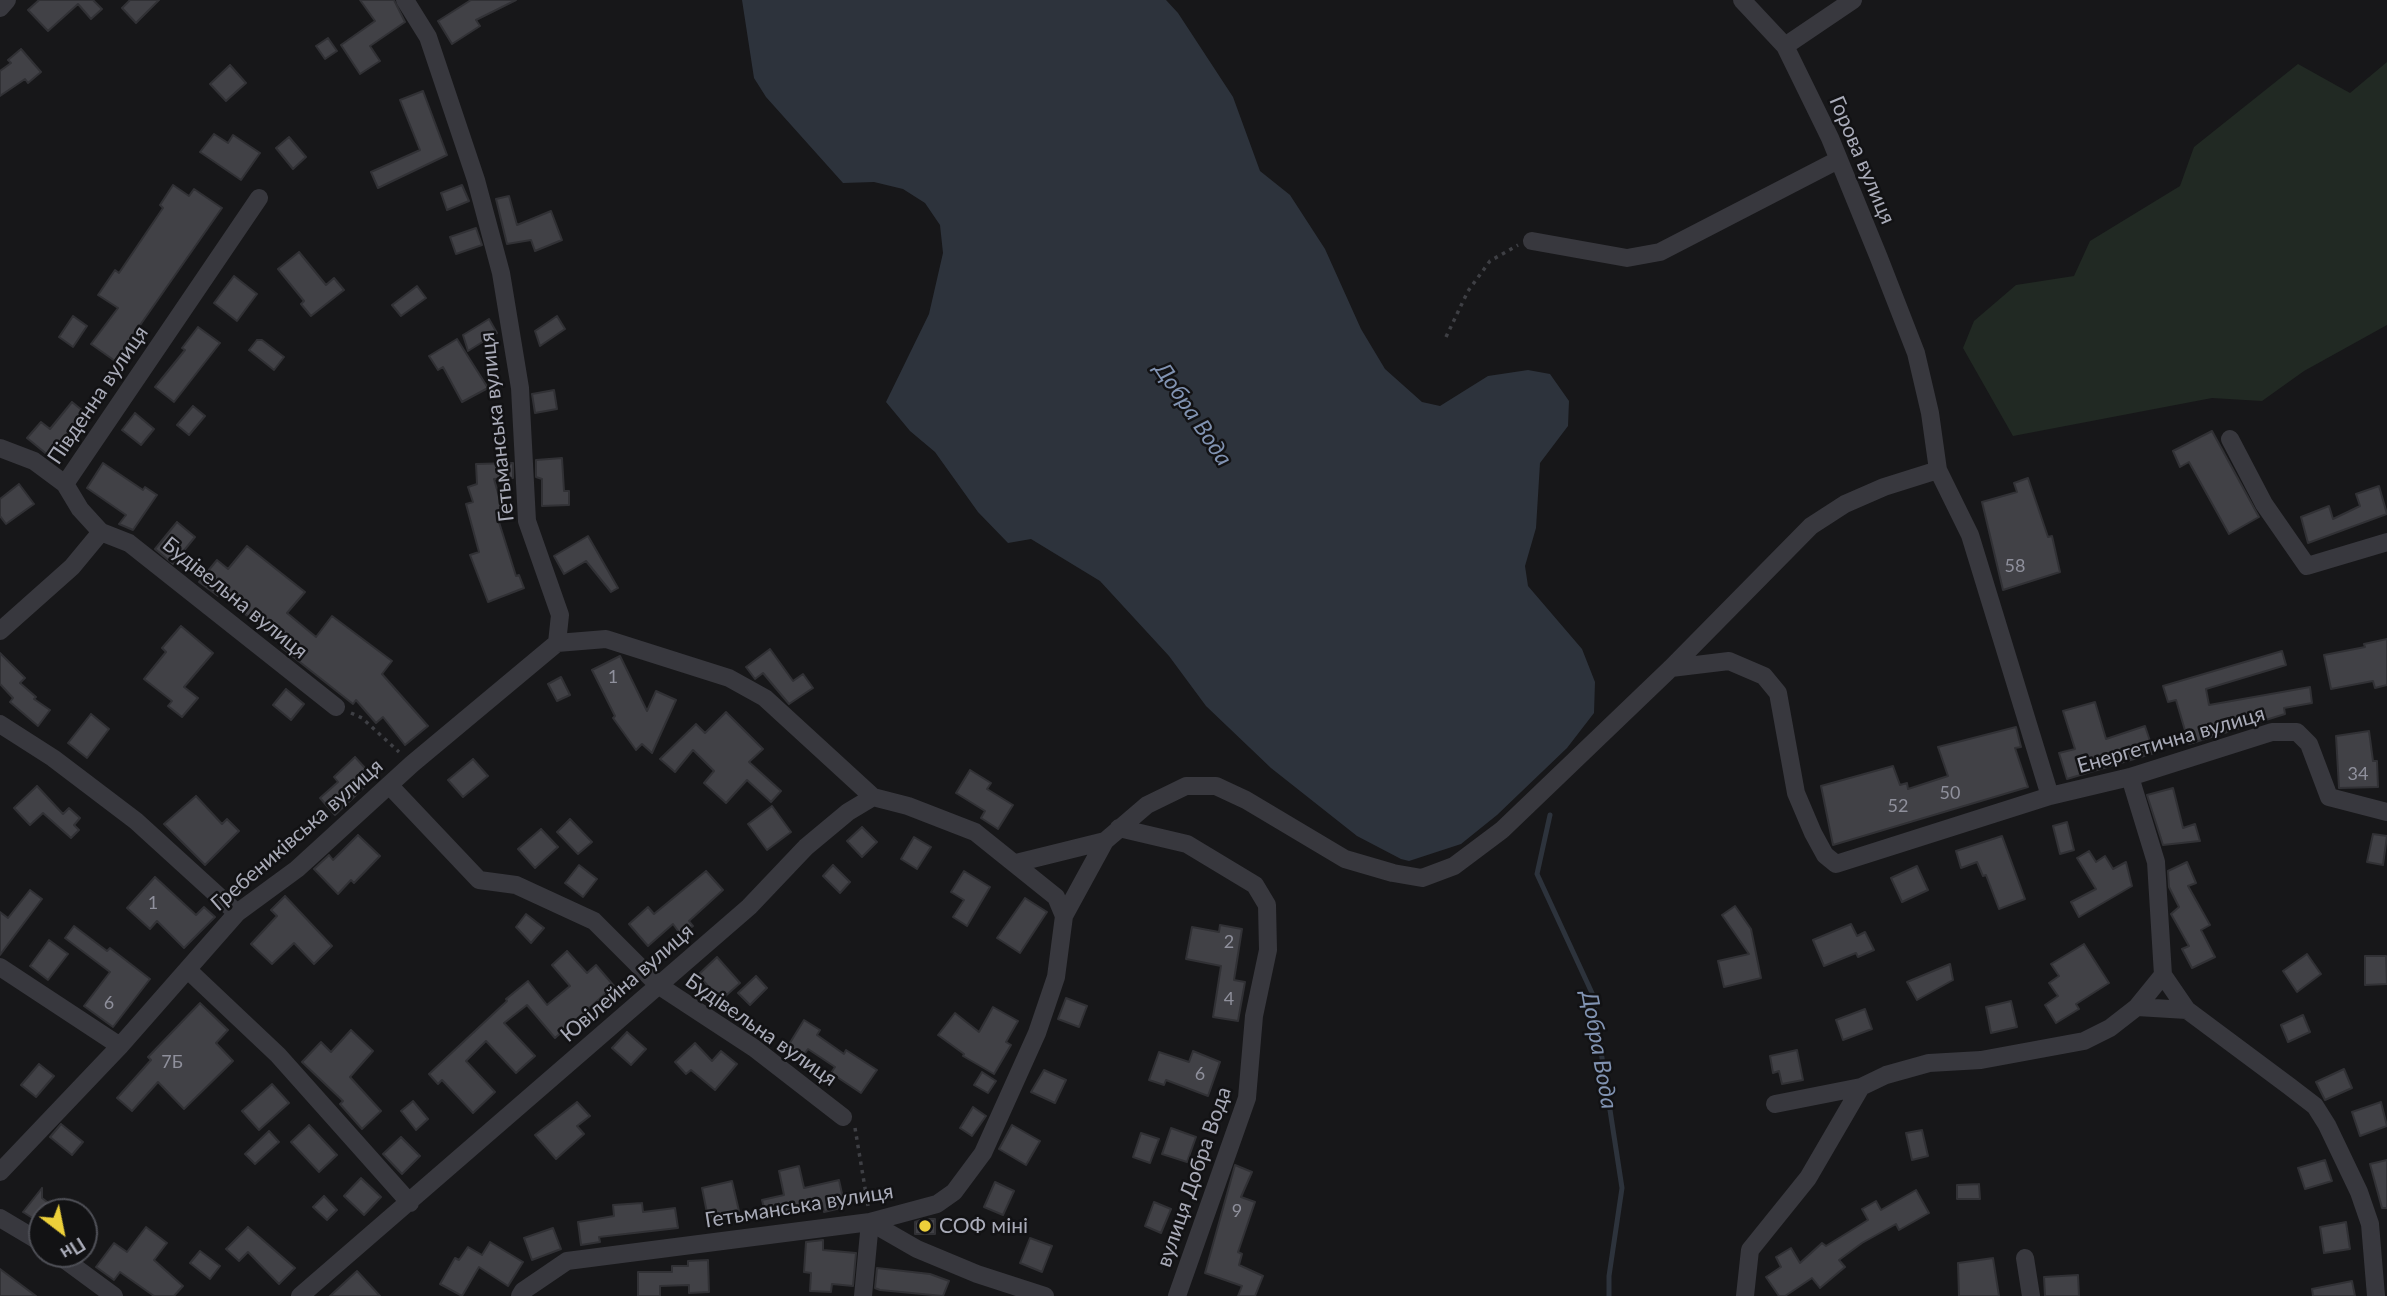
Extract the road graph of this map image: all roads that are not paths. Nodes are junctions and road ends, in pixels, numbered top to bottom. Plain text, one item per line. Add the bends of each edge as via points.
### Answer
1 (7, 0) edge
2 (405, 0) edge
3 (1742, 0) edge
4 (1853, 0) edge
5 (0, 8) edge
6 (1785, 46) junction
7 (1838, 160) junction
8 (259, 198) dead end
9 (1532, 241) road end
10 (2230, 439) dead end
11 (0, 448) edge
12 (1938, 470) junction
13 (65, 484) junction
14 (101, 532) junction
15 (2387, 542) edge
16 (0, 631) edge
17 (558, 643) junction
18 (1671, 668) junction
19 (336, 707) road end
20 (0, 724) edge
21 (2130, 777) junction
22 (390, 786) junction
23 (2050, 796) junction
24 (873, 797) junction
25 (2387, 812) edge
26 (1112, 834) junction
27 (1016, 863) junction
28 (237, 913) junction
29 (1064, 916) junction
30 (0, 967) edge
31 (188, 970) junction
32 (2163, 975) junction
33 (658, 985) junction
34 (2137, 1007) junction
35 (2187, 1010) junction
36 (120, 1046) junction
37 (1861, 1087) junction
38 (1775, 1104) dead end
39 (843, 1117) road end
40 (0, 1172) edge
41 (410, 1203) junction
42 (0, 1218) edge
43 (870, 1222) junction
44 (28, 1235) edge
45 (2025, 1258) dead end
46 (76, 1268) edge
47 (114, 1296) edge
48 (300, 1296) edge
49 (520, 1296) edge
50 (863, 1296) edge
51 (1045, 1296) edge
52 (1177, 1296) edge
53 (1745, 1296) edge
54 (2031, 1296) edge
55 (2376, 1296) edge

1 - 5 street
2 - 17 street, Гетьманська вулиця via 428,37 501,272 520,388 527,521 560,615
3 - 6 street, Горова вулиця
4 - 6 street
6 - 7 street, Горова вулиця
7 - 9 street via 1660,252 1627,258
7 - 12 street, Горова вулиця via 1916,353
8 - 13 street, Південна вулиця
10 - 15 street via 2264,504 2307,566
11 - 13 street via 34,461
12 - 18 street via 1845,504 1811,526
12 - 23 street via 1970,535
13 - 14 street, Південна вулиця
14 - 16 street via 72,568
14 - 19 street, Будівельна вулиця via 129,542
17 - 22 street, Гребениківська вулиця
17 - 24 street via 606,639 729,678 765,698
18 - 23 street, Енергетична вулиця via 1729,660 1764,676 1777,693 1796,793 1825,855 1836,864
18 - 26 street via 1502,830 1454,866 1422,877 1345,859 1216,786 1186,786 1147,805
20 - 28 street via 136,821
21 - 23 street, Енергетична вулиця
21 - 25 street, Енергетична вулиця via 2272,732 2297,732 2309,744 2329,797
21 - 32 street via 2156,862
22 - 28 street, Гребениківська вулиця via 297,869
22 - 33 street, Будівельна вулиця via 479,880 516,885 594,921
24 - 27 street via 975,831
24 - 33 street, Ювілейна вулиця via 806,847 749,907
26 - 27 street
26 - 29 street
26 - 52 street, вулиця Добра Вода via 1187,844 1255,885 1267,905 1268,950 1254,1016 1247,1098
27 - 29 street via 1056,897
28 - 31 street, Гребениківська вулиця
29 - 43 street, Гетьманська вулиця via 1056,977 1041,1022 983,1153 954,1192 937,1204
30 - 36 street
31 - 36 street, Гребениківська вулиця
31 - 41 street via 278,1055
32 - 34 street
32 - 35 street
33 - 39 street, Будівельна вулиця via 754,1048
33 - 41 street, Ювілейна вулиця
34 - 35 street
34 - 37 street via 2084,1041 1981,1060 1929,1063
35 - 55 street via 2306,1100 2327,1125 2370,1224
36 - 40 street, Гребениківська вулиця
37 - 38 street
37 - 53 street via 1808,1178 1750,1250
41 - 48 street, Ювілейна вулиця
42 - 44 street
43 - 49 street, Гетьманська вулиця via 567,1261
43 - 50 street
43 - 51 street via 917,1249
45 - 54 street
46 - 47 street

